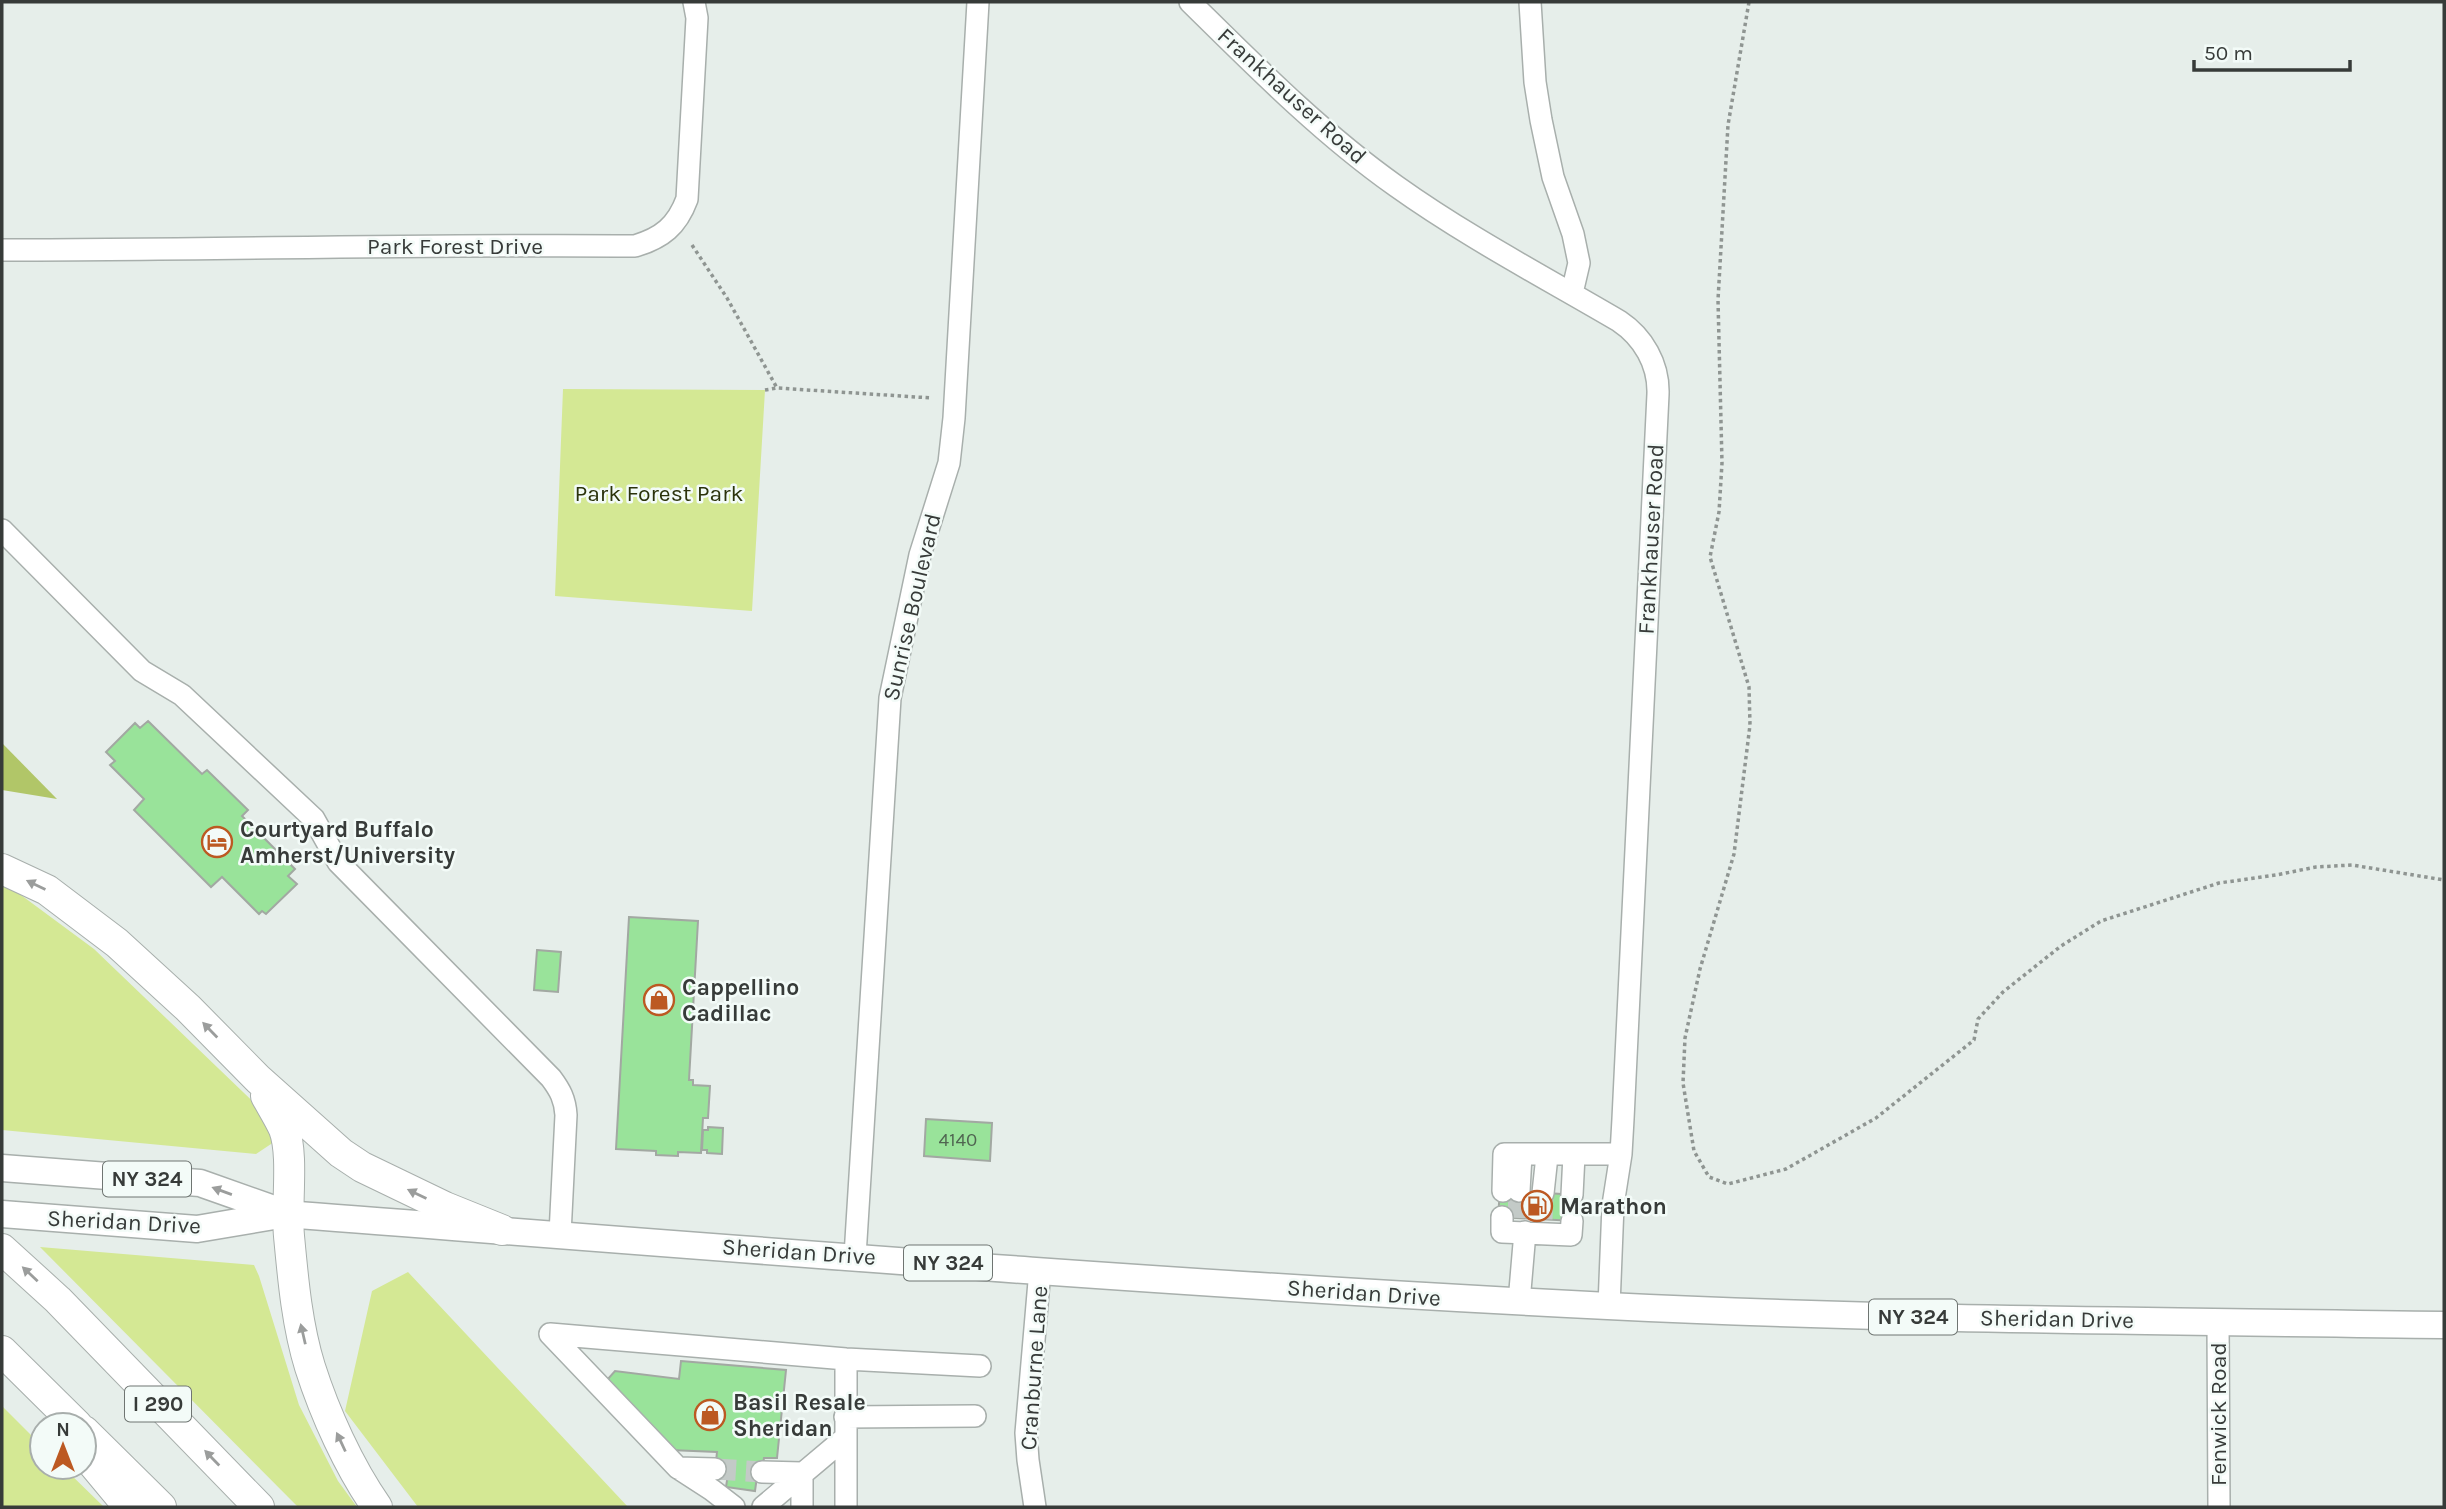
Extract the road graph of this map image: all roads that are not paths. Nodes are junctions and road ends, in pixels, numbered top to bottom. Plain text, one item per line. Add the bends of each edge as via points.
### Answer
1 (694, 2) edge
2 (978, 2) edge
3 (1190, 2) edge
4 (1530, 2) edge
5 (2, 250) edge
6 (1572, 293) junction
7 (2, 530) edge
8 (2, 869) edge
9 (258, 1079) junction
10 (1621, 1154) junction
11 (1574, 1155) junction
12 (1546, 1156) junction
13 (2, 1168) edge
14 (1511, 1191) tunnel mouth
15 (1544, 1193) tunnel mouth
16 (1572, 1195) dead end
17 (2, 1214) edge
18 (286, 1214) junction
19 (1572, 1221) dead end
20 (502, 1230) junction
21 (560, 1234) junction
22 (2, 1249) edge
23 (855, 1256) junction
24 (1040, 1270) junction
25 (1519, 1302) junction
26 (1609, 1306) junction
27 (2218, 1322) junction
28 (2444, 1325) edge
29 (2, 1353) edge
30 (846, 1359) junction
31 (980, 1366) dead end
32 (49, 1411) edge
33 (62, 1411) edge
34 (975, 1416) dead end
35 (845, 1427) junction
36 (98, 1446) edge
37 (678, 1468) junction
38 (715, 1469) tunnel mouth
39 (98, 1470) edge
40 (762, 1472) tunnel mouth
41 (802, 1474) junction
42 (129, 1507) edge
43 (161, 1507) edge
44 (259, 1507) edge
45 (377, 1507) edge
46 (734, 1507) edge
47 (763, 1507) edge
48 (802, 1507) edge
49 (846, 1507) edge
50 (1035, 1507) edge
51 (2219, 1507) edge

1 - 5 street, Park Forest Drive via 697,18 687,200 672,228 653,241 635,246
2 - 23 street, Sunrise Boulevard via 954,418 948,463 920,555 890,698
3 - 6 street, Frankhauser Road via 1371,168 1434,212
4 - 6 street via 1541,120 1578,263
6 - 10 street, Frankhauser Road via 1634,332 1653,363 1658,386
7 - 21 street via 142,671 182,695 314,820 338,862 556,1084 566,1115
9 -> 8 highway via 117,943 47,890
9 - 18 highway via 284,1130
20 -> 9 highway via 362,1167
10 - 11 street
10 - 26 street, Frankhauser Road via 1613,1205
11 - 12 street
11 - 16 street
12 - 14 street via 1504,1154
12 - 15 street
18 -> 13 main road, Sheridan Drive / NY 324 via 200,1183
17 - 18 main road, Sheridan Drive / NY 324 via 197,1229
18 - 20 main road, Sheridan Drive / NY 324
45 -> 18 highway via 341,1445 310,1368
19 - 25 street via 1572,1235 1524,1225
20 - 21 main road, Sheridan Drive / NY 324
21 - 23 main road, Sheridan Drive / NY 324
44 -> 22 highway, I 290 via 58,1300
23 - 24 main road, Sheridan Drive / NY 324
24 - 25 main road, Sheridan Drive / NY 324
24 - 50 street, Cranburne Lane via 1026,1433
25 - 26 main road, Sheridan Drive / NY 324
26 - 27 main road, Sheridan Drive / NY 324 via 1880,1317
27 - 28 main road, Sheridan Drive / NY 324
27 - 51 street, Fenwick Road
29 - 32 highway
29 - 33 highway
30 - 31 street
30 - 35 street
30 - 37 street via 550,1334
34 - 35 street
35 - 41 street
35 - 49 street
36 - 43 highway
37 - 38 street
37 - 46 street
39 - 42 highway
40 - 41 street
41 - 47 street
41 - 48 street

